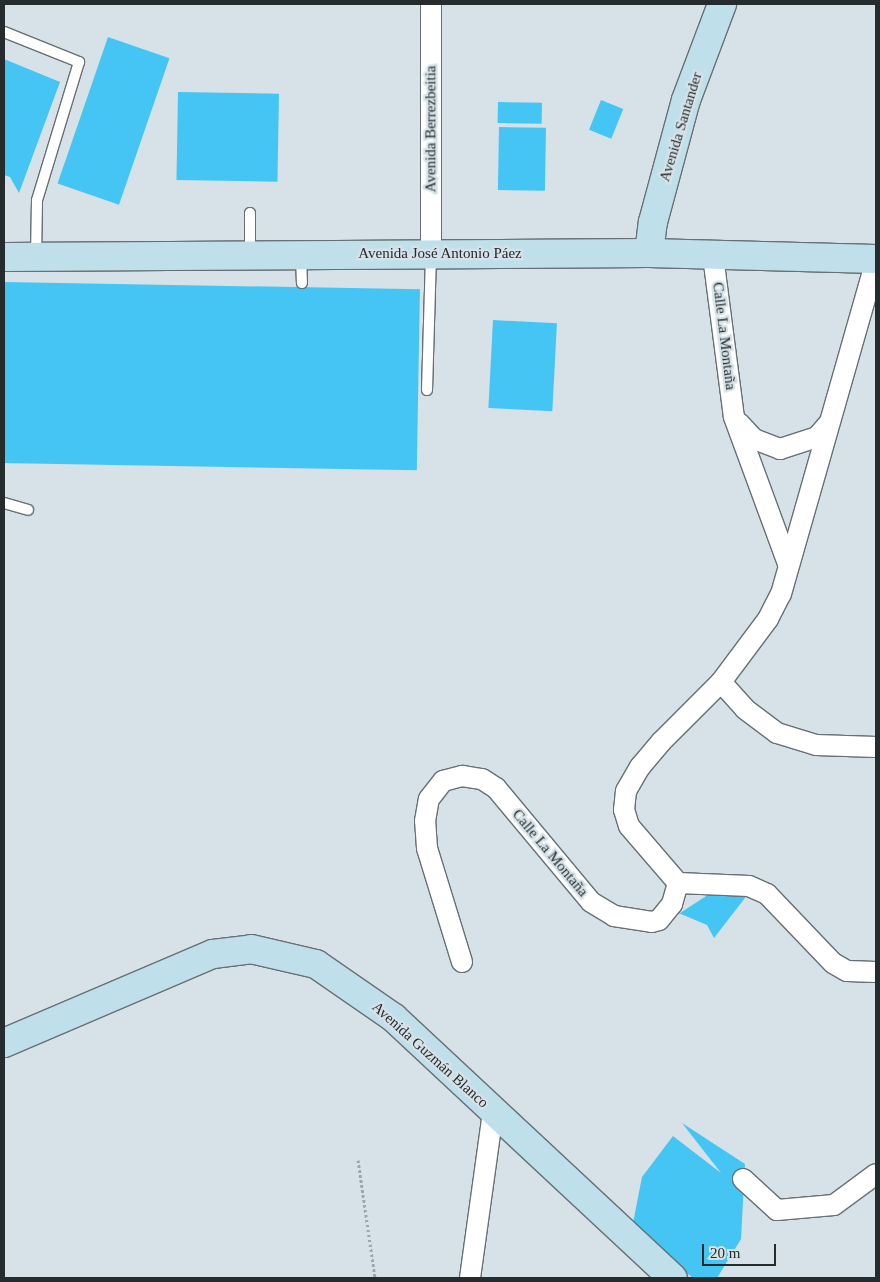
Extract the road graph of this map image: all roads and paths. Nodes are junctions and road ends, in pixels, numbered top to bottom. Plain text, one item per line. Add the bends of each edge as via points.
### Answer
1 (431, 4) edge
2 (722, 4) edge
3 (4, 32) edge
4 (250, 212) dead end
5 (250, 253) junction
6 (301, 253) junction
7 (649, 253) junction
8 (431, 255) junction
9 (36, 256) junction
10 (713, 256) junction
11 (4, 257) edge
12 (876, 260) edge
13 (302, 283) dead end
14 (427, 390) dead end
15 (734, 417) junction
16 (829, 422) junction
17 (4, 503) edge
18 (28, 510) dead end
19 (788, 564) junction
20 (721, 682) junction
21 (876, 747) edge
22 (678, 883) junction
23 (462, 962) dead end
24 (876, 972) edge
25 (4, 1044) edge
26 (493, 1112) junction
27 (358, 1160) dead end
28 (876, 1174) edge
29 (743, 1179) dead end
30 (375, 1278) edge
31 (470, 1278) edge
32 (673, 1278) edge

1 - 8 street, Avenida Berrezbeitia
2 - 7 street, Avenida Santander via 686,100
3 - 9 lane via 79,62 37,200
4 - 5 lane
5 - 6 street, Avenida José Antonio Páez
5 - 9 street, Avenida José Antonio Páez
6 - 8 street, Avenida José Antonio Páez
6 - 13 lane
7 - 8 street, Avenida José Antonio Páez
7 - 10 street, Avenida José Antonio Páez
8 - 14 lane
9 - 11 street, Avenida José Antonio Páez
10 - 12 street, Avenida José Antonio Páez
10 - 15 street, Calle La Montaña
12 - 16 street
15 - 16 street via 754,439 780,449 816,437
15 - 19 street, Calle La Montaña
16 - 19 street
17 - 18 lane
19 - 20 street via 781,594 768,619
20 - 21 street via 745,709 777,733 816,745
20 - 22 street via 661,742 640,767 626,791 624,810 629,826
22 - 23 street, Calle La Montaña via 672,904 659,920 634,921 614,916 591,902 496,788 482,779 462,776 443,781 429,799 425,821 427,848
22 - 24 street via 748,886 768,894 833,963 847,971
25 - 26 street, Avenida Guzmán Blanco via 213,954 251,949 316,964 347,983 394,1018
26 - 31 street
26 - 32 street, Avenida Guzmán Blanco
27 - 30 path
28 - 29 street via 834,1205 777,1210

